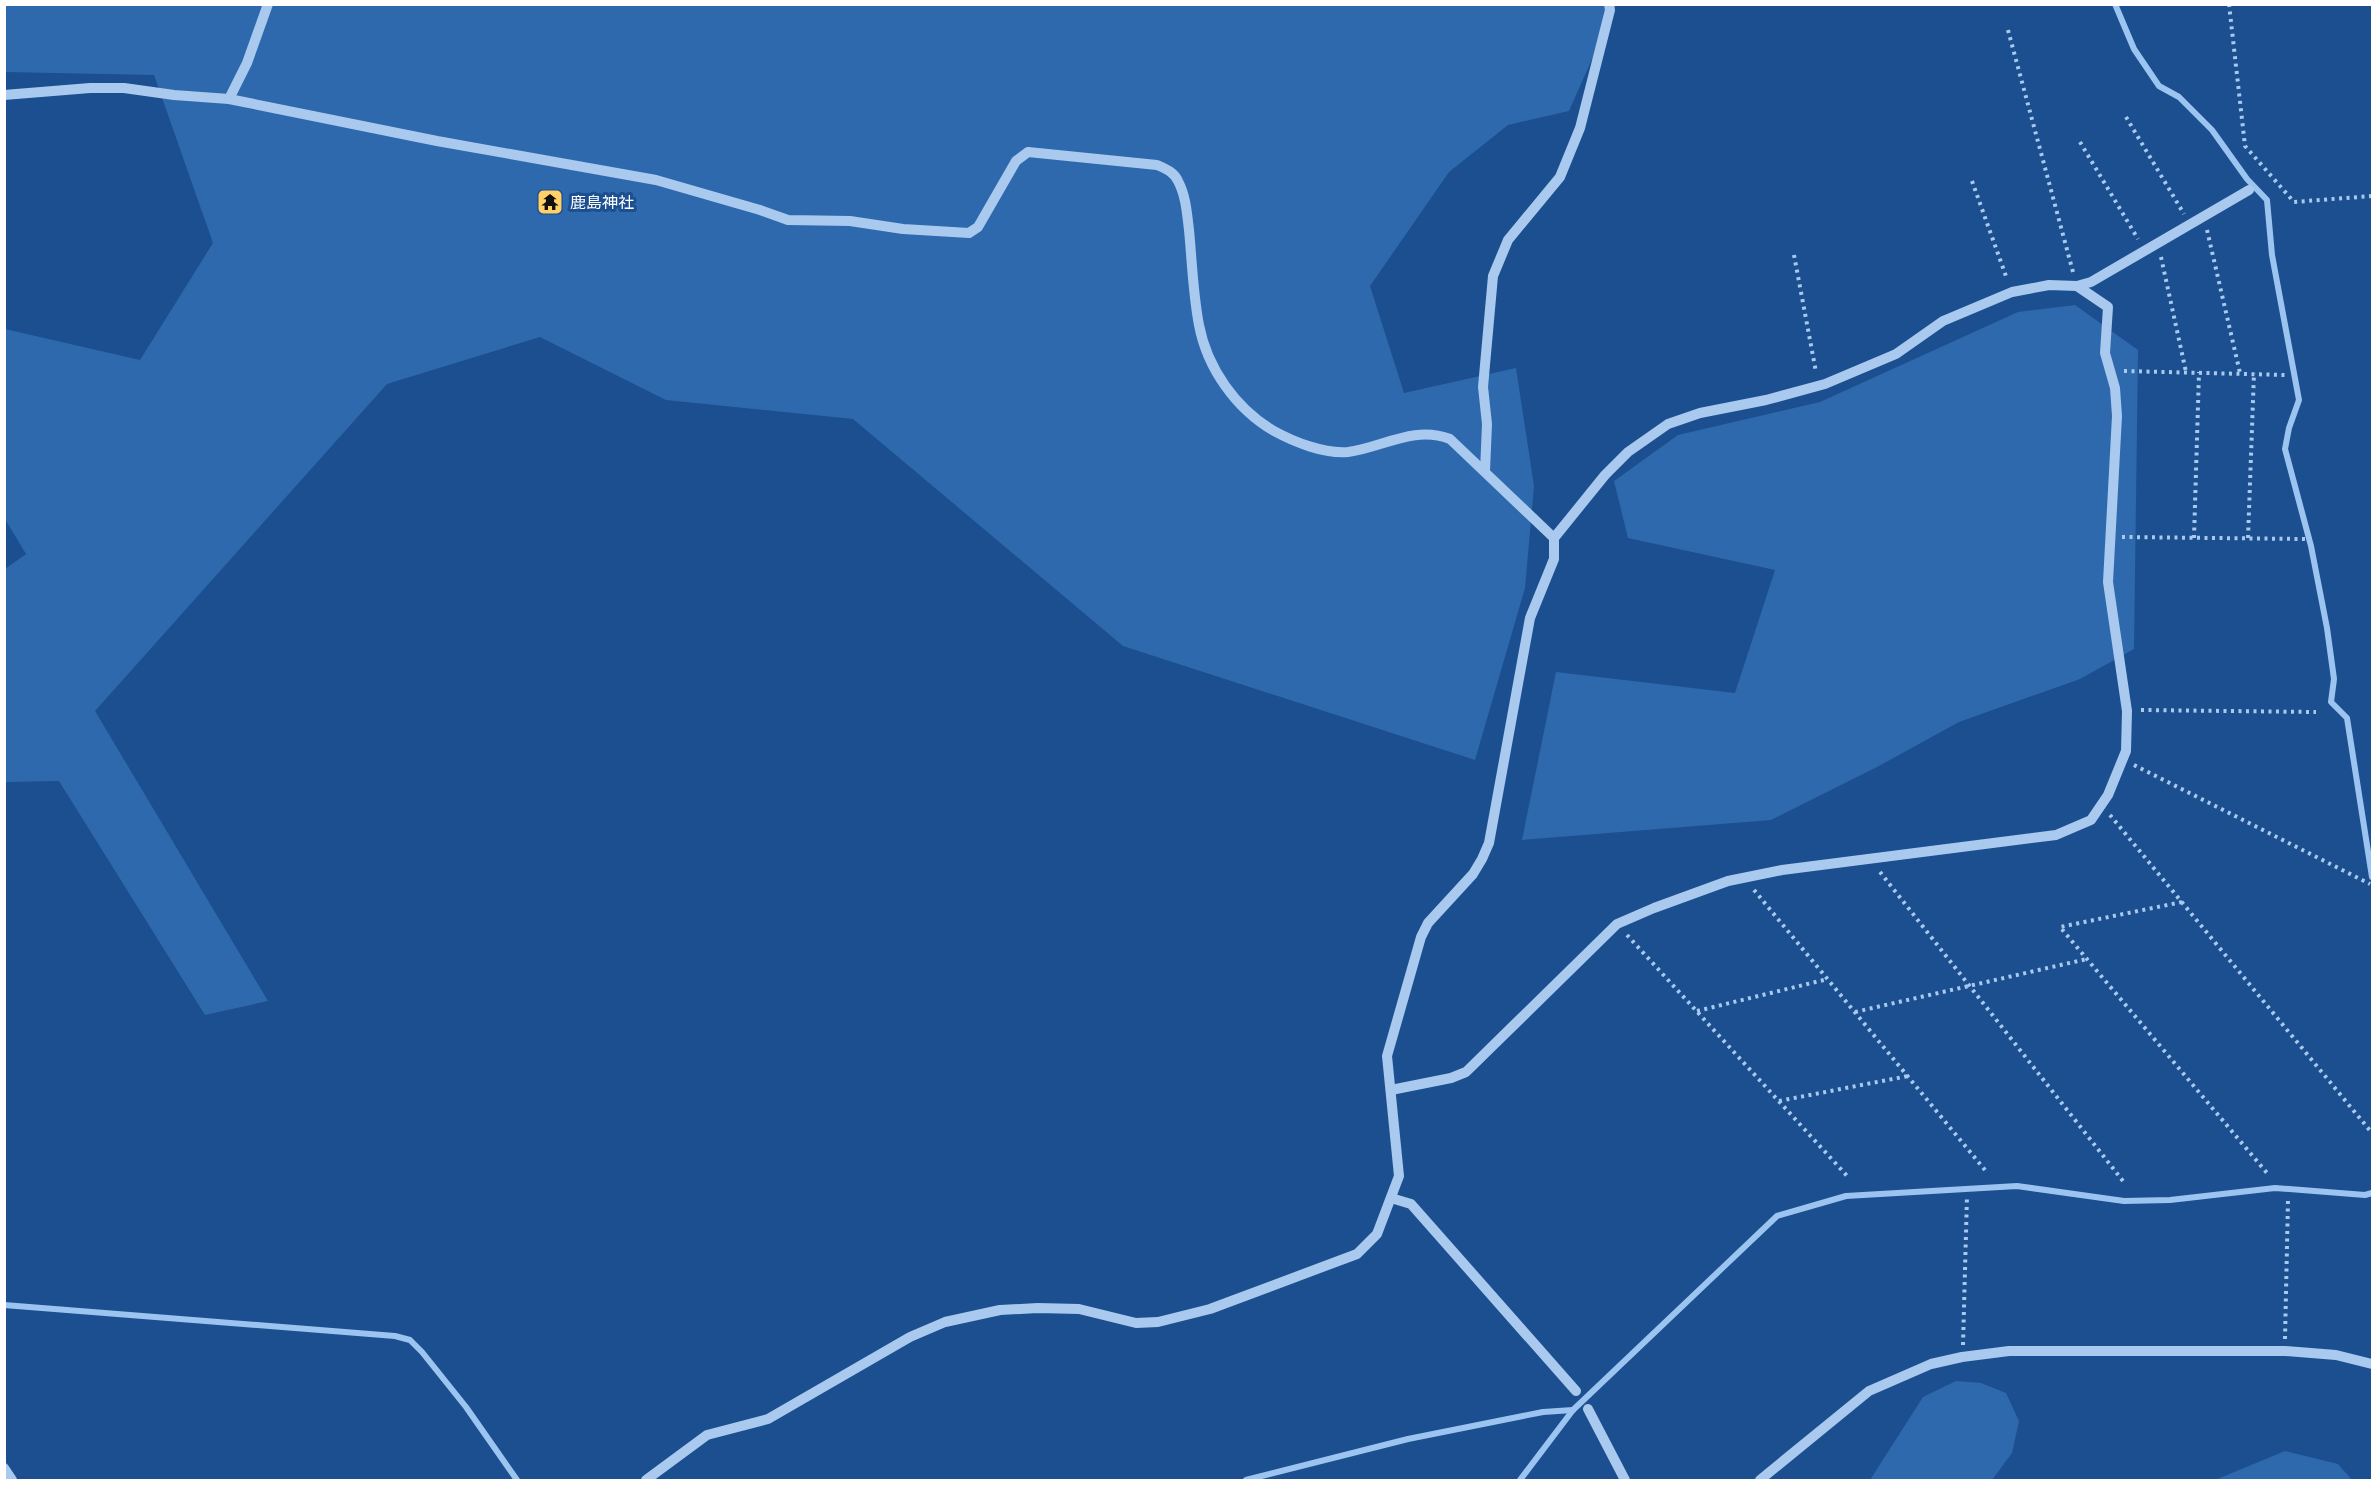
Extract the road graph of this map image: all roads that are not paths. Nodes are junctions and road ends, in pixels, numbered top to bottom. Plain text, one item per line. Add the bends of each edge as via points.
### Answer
1 (268, 4) edge
2 (1609, 4) edge
3 (4, 95) edge
4 (229, 99) junction
5 (2249, 190) dead end
6 (2077, 286) junction
7 (1485, 471) junction
8 (1554, 538) junction
9 (1391, 1090) junction
10 (1391, 1198) junction
11 (2373, 1364) edge
12 (1576, 1391) dead end
13 (1588, 1409) dead end
14 (4, 1468) edge
15 (12, 1480) edge
16 (646, 1480) edge
17 (1625, 1480) edge
18 (1760, 1480) edge

1 - 4 street
2 - 7 street via 1580,128 1560,177 1508,240 1493,276 1483,387 1487,424
3 - 4 street via 124,88
4 - 7 street via 656,180 788,220 850,221 903,229 969,233 978,227 1016,161 1028,152 1157,165 1178,180 1186,209 1199,326 1208,356 1244,409 1274,430 1315,448 1347,452 1400,437 1438,435 1450,440
5 - 6 street via 2091,282
6 - 8 street via 2049,285 2012,292 1943,321 1896,354 1819,386 1668,424 1628,452
6 - 9 street via 2108,307 2105,353 2115,388 2117,416 2108,582 2125,701 2126,751 2108,795 2091,820 2056,835 1782,870 1728,881 1617,924 1466,1072
7 - 8 street
8 - 9 street via 1554,559 1530,618 1489,843 1473,874 1428,923 1421,937 1387,1056
9 - 10 street via 1399,1176
10 - 12 street via 1411,1204
10 - 16 street via 1377,1234 1357,1254 1210,1309 1158,1322 1136,1323 1079,1309 1048,1308 1000,1310 945,1322 910,1337 768,1419 707,1435
11 - 18 street via 2336,1355 2285,1351 2009,1351 1962,1357 1931,1364 1869,1391
13 - 17 street
14 - 15 street

